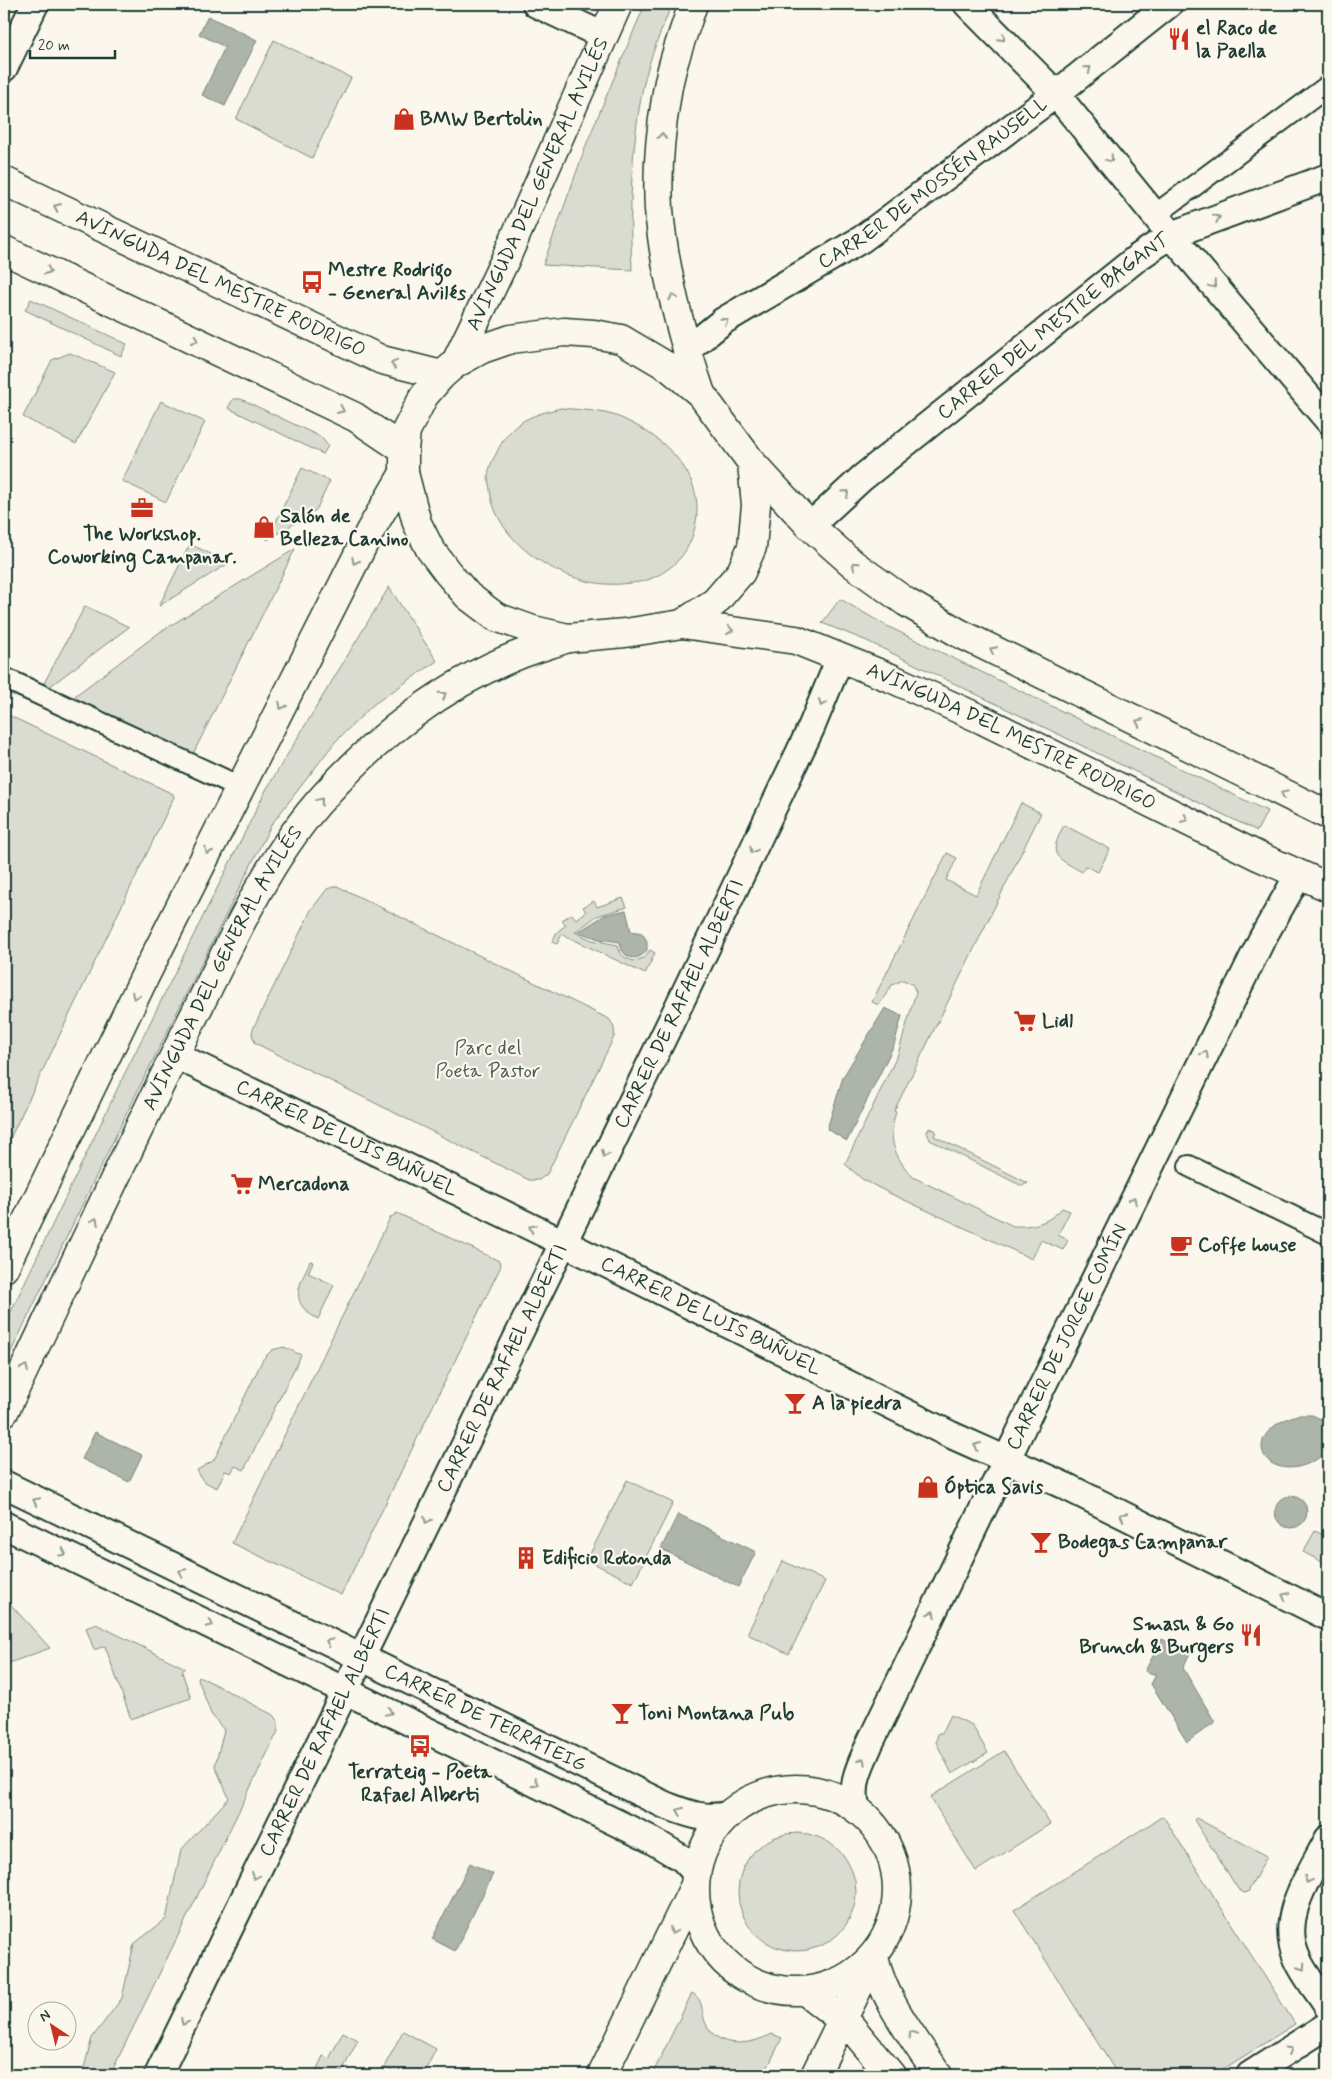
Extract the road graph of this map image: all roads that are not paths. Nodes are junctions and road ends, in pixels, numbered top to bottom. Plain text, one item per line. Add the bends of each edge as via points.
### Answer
1 (35, 4) edge
2 (536, 4) edge
3 (618, 4) edge
4 (693, 4) edge
5 (967, 4) edge
6 (1169, 4) edge
7 (604, 36) junction
8 (4, 68) edge
9 (1328, 86) edge
10 (1056, 94) junction
11 (1328, 177) edge
12 (4, 182) edge
13 (1155, 214) junction
14 (1172, 235) junction
15 (4, 250) edge
16 (686, 350) junction
17 (448, 370) junction
18 (701, 394) junction
19 (1328, 420) edge
20 (404, 461) junction
21 (752, 464) junction
22 (810, 526) junction
23 (682, 624) junction
24 (568, 638) junction
25 (840, 658) junction
26 (4, 678) edge
27 (240, 787) junction
28 (1327, 812) edge
29 (1299, 874) junction
30 (1328, 887) edge
31 (175, 1055) junction
32 (1189, 1166) dead end
33 (1328, 1234) edge
34 (562, 1242) junction
35 (7, 1253) edge
36 (4, 1412) edge
37 (1007, 1459) junction
38 (4, 1484) edge
39 (4, 1524) edge
40 (1328, 1617) edge
41 (361, 1658) junction
42 (346, 1690) junction
43 (856, 1808) junction
44 (728, 1815) junction
45 (1328, 1839) edge
46 (695, 1880) junction
47 (874, 1957) junction
48 (805, 1991) junction
49 (1328, 2006) edge
50 (843, 2020) junction
51 (1328, 2025) edge
52 (158, 2075) edge
53 (602, 2075) edge
54 (815, 2075) edge
55 (891, 2075) edge
56 (938, 2075) edge
57 (1250, 2075) edge

1 - 8 street
2 - 7 street
3 - 7 main road, AVINGUDA DEL GENERAL AVILÉS
16 -> 4 main road via 666,262 659,208 659,158 666,97
5 -> 10 street
10 -> 6 street, CARRER DE MOSSÉN RAUSELL
7 - 17 main road, AVINGUDA DEL GENERAL AVILÉS via 505,260
9 - 13 street
10 -> 13 street
16 -> 10 street, CARRER DE MOSSÉN RAUSELL via 723,321 862,239
14 -> 11 street, CARRER DEL MESTRE BAGANT
17 -> 12 main road, AVINGUDA DEL MESTRE RODRIGO via 382,360
13 - 14 street
14 -> 19 street
22 -> 14 street, CARRER DEL MESTRE BAGANT via 862,478 1137,258
15 -> 20 main road via 355,417
16 - 18 main road
17 - 18 main road via 482,349 510,339 564,332 594,334 621,339 670,368
17 - 20 main road via 424,396 412,417 406,431
18 - 21 main road
20 - 24 main road via 417,523 430,549 468,596 496,617
20 -> 27 main road
21 - 22 main road
21 - 23 main road via 756,505 752,546 741,572 715,602
28 -> 22 main road via 959,633 872,580
23 - 24 main road
23 -> 25 main road, AVINGUDA DEL MESTRE RODRIGO via 788,638
31 -> 24 main road, AVINGUDA DEL GENERAL AVILÉS via 267,876 323,797 386,735 461,683 515,656
25 -> 29 main road, AVINGUDA DEL MESTRE RODRIGO via 982,720
25 -> 34 street, CARRER DE RAFAEL ALBERTI via 812,728
26 - 27 street
27 -> 35 main road
29 - 30 main road, AVINGUDA DEL MESTRE RODRIGO
37 -> 29 street, CARRER DE JORGE COMÍN via 1262,939
34 -> 31 street, CARRER DE LUIS BUÑUEL
36 -> 31 main road, AVINGUDA DEL GENERAL AVILÉS
32 - 33 street
37 -> 34 street, CARRER DE LUIS BUÑUEL via 949,1434
34 -> 41 street, CARRER DE RAFAEL ALBERTI
40 -> 37 street, CARRER DE LUIS BUÑUEL
43 -> 37 street, CARRER DE JORGE COMÍN via 857,1772
41 -> 38 street, CARRER DE TERRATEIG
39 -> 42 street, CARRER DE TERRATEIG
41 - 42 street, CARRER DE RAFAEL ALBERTI
44 -> 41 street, CARRER DE TERRATEIG via 693,1816 665,1805
42 -> 46 street, CARRER DE TERRATEIG via 648,1838 683,1859
42 -> 52 street, CARRER DE RAFAEL ALBERTI
43 - 44 main road via 820,1791 794,1788 760,1795
43 - 47 main road via 881,1834 894,1864 897,1900 889,1931
44 - 46 main road via 702,1851
45 -> 49 street via 1290,1923 1297,1959
46 - 48 main road via 697,1915 704,1934 722,1961 747,1980 779,1990
46 -> 53 main road
47 - 48 main road via 855,1973 834,1984
47 - 50 main road
56 -> 47 main road via 885,1991
48 - 50 main road
50 - 54 main road
50 - 55 main road
57 -> 51 street

